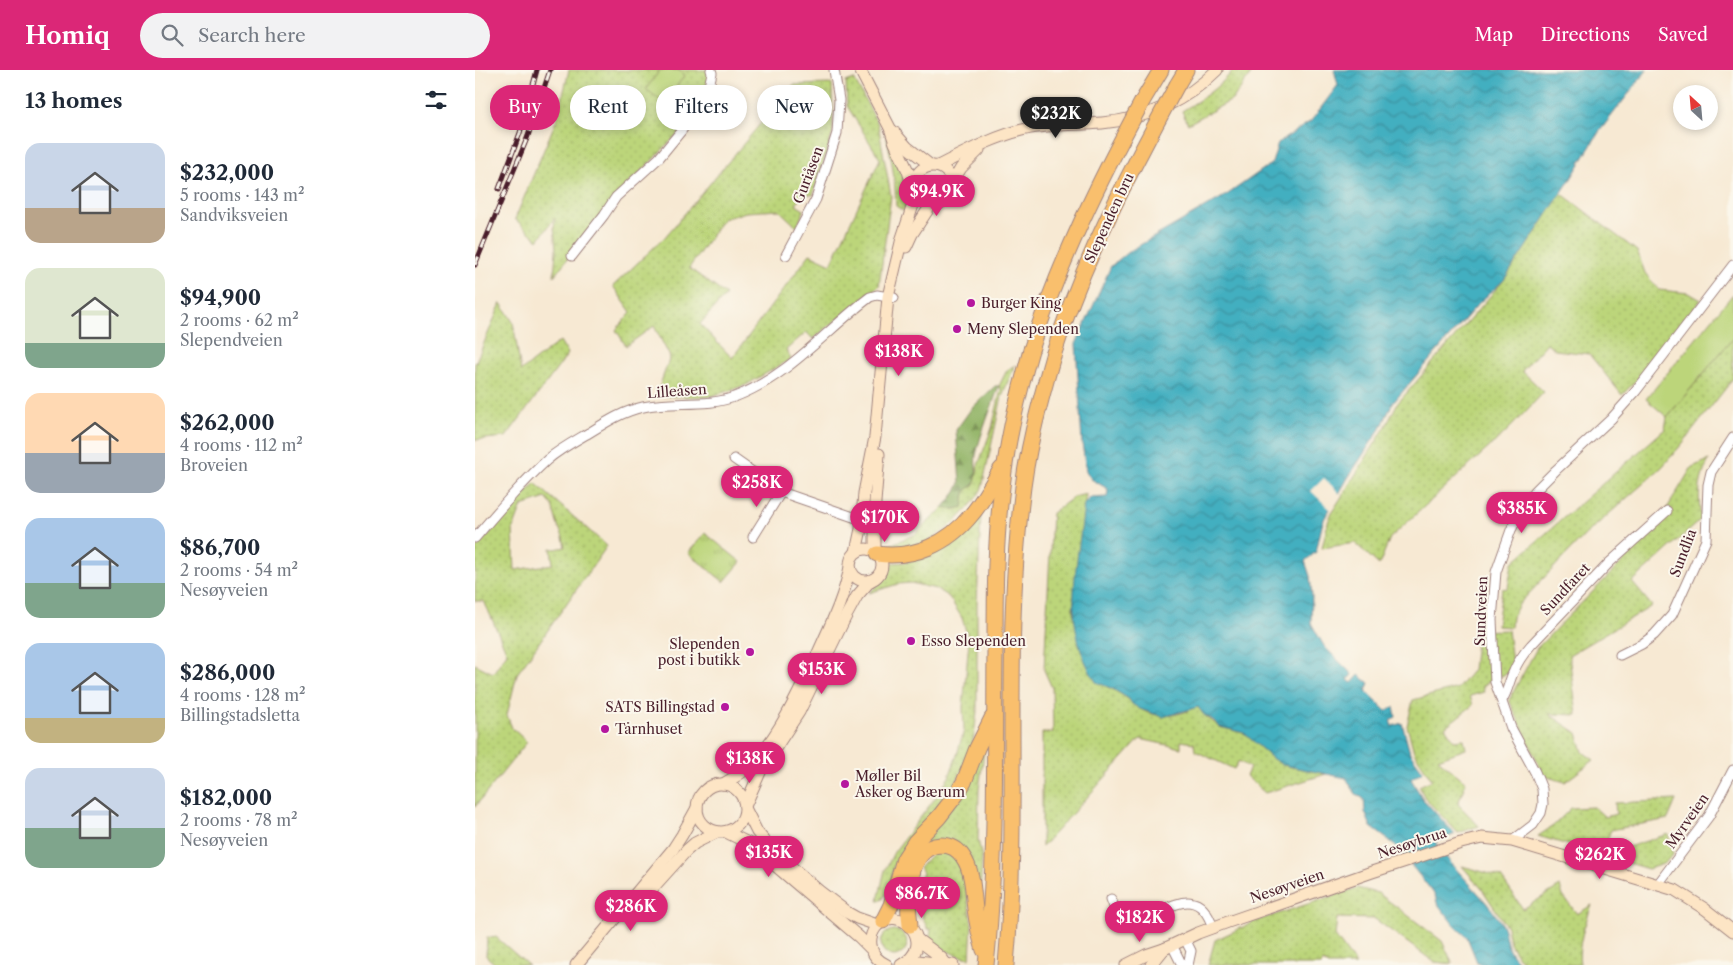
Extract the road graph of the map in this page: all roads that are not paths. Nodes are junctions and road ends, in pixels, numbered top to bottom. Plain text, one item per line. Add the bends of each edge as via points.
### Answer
1 (711, 70) edge
2 (834, 70) edge
3 (860, 70) edge
4 (1161, 70) edge
5 (1186, 70) edge
6 (1217, 70) edge
7 (890, 128) junction
8 (988, 143) junction
9 (934, 166) junction
10 (952, 184) junction
11 (915, 191) junction
12 (931, 204) junction
13 (786, 255) dead end
14 (572, 256) dead end
15 (1733, 265) edge
16 (891, 298) junction
17 (1733, 438) edge
18 (733, 459) dead end
19 (1005, 464) junction
20 (781, 492) junction
21 (1667, 511) dead end
22 (862, 520) junction
23 (753, 537) dead end
24 (475, 538) edge
25 (856, 552) junction
26 (876, 553) junction
27 (850, 567) junction
28 (871, 580) junction
29 (1620, 655) dead end
30 (1501, 700) junction
31 (994, 713) junction
32 (1733, 770) edge
33 (723, 784) junction
34 (697, 808) junction
35 (746, 808) junction
36 (722, 832) junction
37 (1512, 841) junction
38 (1372, 872) joint
39 (1658, 884) junction
40 (1111, 899) dead end
41 (880, 923) junction
42 (1213, 928) junction
43 (1733, 931) edge
44 (917, 937) junction
45 (1185, 939) junction
46 (1168, 947) junction
47 (871, 950) junction
48 (986, 962) edge
49 (907, 963) edge
50 (883, 964) edge
51 (949, 964) edge
52 (576, 965) edge
53 (586, 965) edge
54 (1006, 965) edge
55 (1126, 965) edge
56 (1151, 965) edge
57 (1182, 965) edge
58 (1188, 965) edge

1 - 14 street via 709,86 682,130 659,158 616,197
2 - 13 street, Guriåsen via 839,100 837,133 816,199
3 - 7 main road
4 - 19 highway, Slependen bru, bridge via 1110,162 1057,276 1015,407
5 - 54 highway, Slependen bru, bridge via 1132,169 1074,295 1053,356 1029,448 1018,532 1012,873
6 - 8 main road via 1179,100 1143,116 1104,123 1029,129 1012,132
7 - 9 main road via 907,147
7 - 11 main road
8 - 9 main road
8 - 10 main road via 961,168
9 - 10 main road via 947,172
9 - 11 main road via 922,168 917,173
10 - 12 main road via 943,202
11 - 12 main road via 923,202
11 - 16 main road via 900,246
12 - 16 main road via 908,240
15 - 30 street, Sundveien via 1636,391 1535,491 1520,512 1496,572 1492,620 1495,682
16 - 22 main road via 878,418
16 - 24 street, Lilleåsen via 877,294 870,297 795,362 761,385 736,396 712,403 644,407 617,415 548,459
16 - 26 main road via 875,502
17 - 29 street, Sundlia via 1711,472 1706,540 1672,615 1654,635
18 - 20 street
19 - 26 highway via 973,513 951,534 915,553
19 - 31 highway, Slependen bru via 997,530
20 - 22 street
20 - 23 street
21 - 30 street, Sundfaret via 1609,563 1531,645 1520,658 1507,693
22 - 25 main road
25 - 26 main road via 863,549
25 - 27 main road
26 - 28 main road via 882,563 876,577
27 - 28 main road via 860,580
27 - 33 main road via 836,613 791,707 754,762
28 - 35 main road via 857,596 799,712 761,770
30 - 37 street, Sundveien via 1511,728 1542,789 1541,812 1533,824
31 - 41 highway via 960,789 904,859 891,905
31 - 48 highway, Slependen bru via 993,863
32 - 39 street, Myrveien via 1709,816
33 - 34 main road via 707,789 699,798
33 - 35 main road via 741,794
34 - 36 main road via 703,824 711,831
34 - 52 main road via 667,856
35 - 36 main road via 740,823 732,830
35 - 41 main road via 757,832 774,852 848,913
36 - 47 main road via 750,844
36 - 53 main road via 695,843 687,850
37 - 38 main road, Nesøybrua via 1487,838 1461,843
37 - 39 main road, Nesøybrua
38 - 42 main road, Nesøyveien
39 - 43 main road, Nesøybrua via 1687,896
40 - 42 street via 1119,919 1125,921 1193,902 1203,908
41 - 44 main road via 898,919
41 - 47 main road via 872,933
42 - 45 main road, Nesøyveien
44 - 48 highway via 909,912 909,888 916,863 930,848 949,846 959,852 967,864
44 - 49 main road via 916,950
44 - 51 main road
45 - 46 main road, Nesøyveien
45 - 58 street via 1191,952
46 - 55 main road, Nesøyveien
46 - 56 main road, Nesøyveien
46 - 57 street
47 - 50 main road
49 - 51 main road

